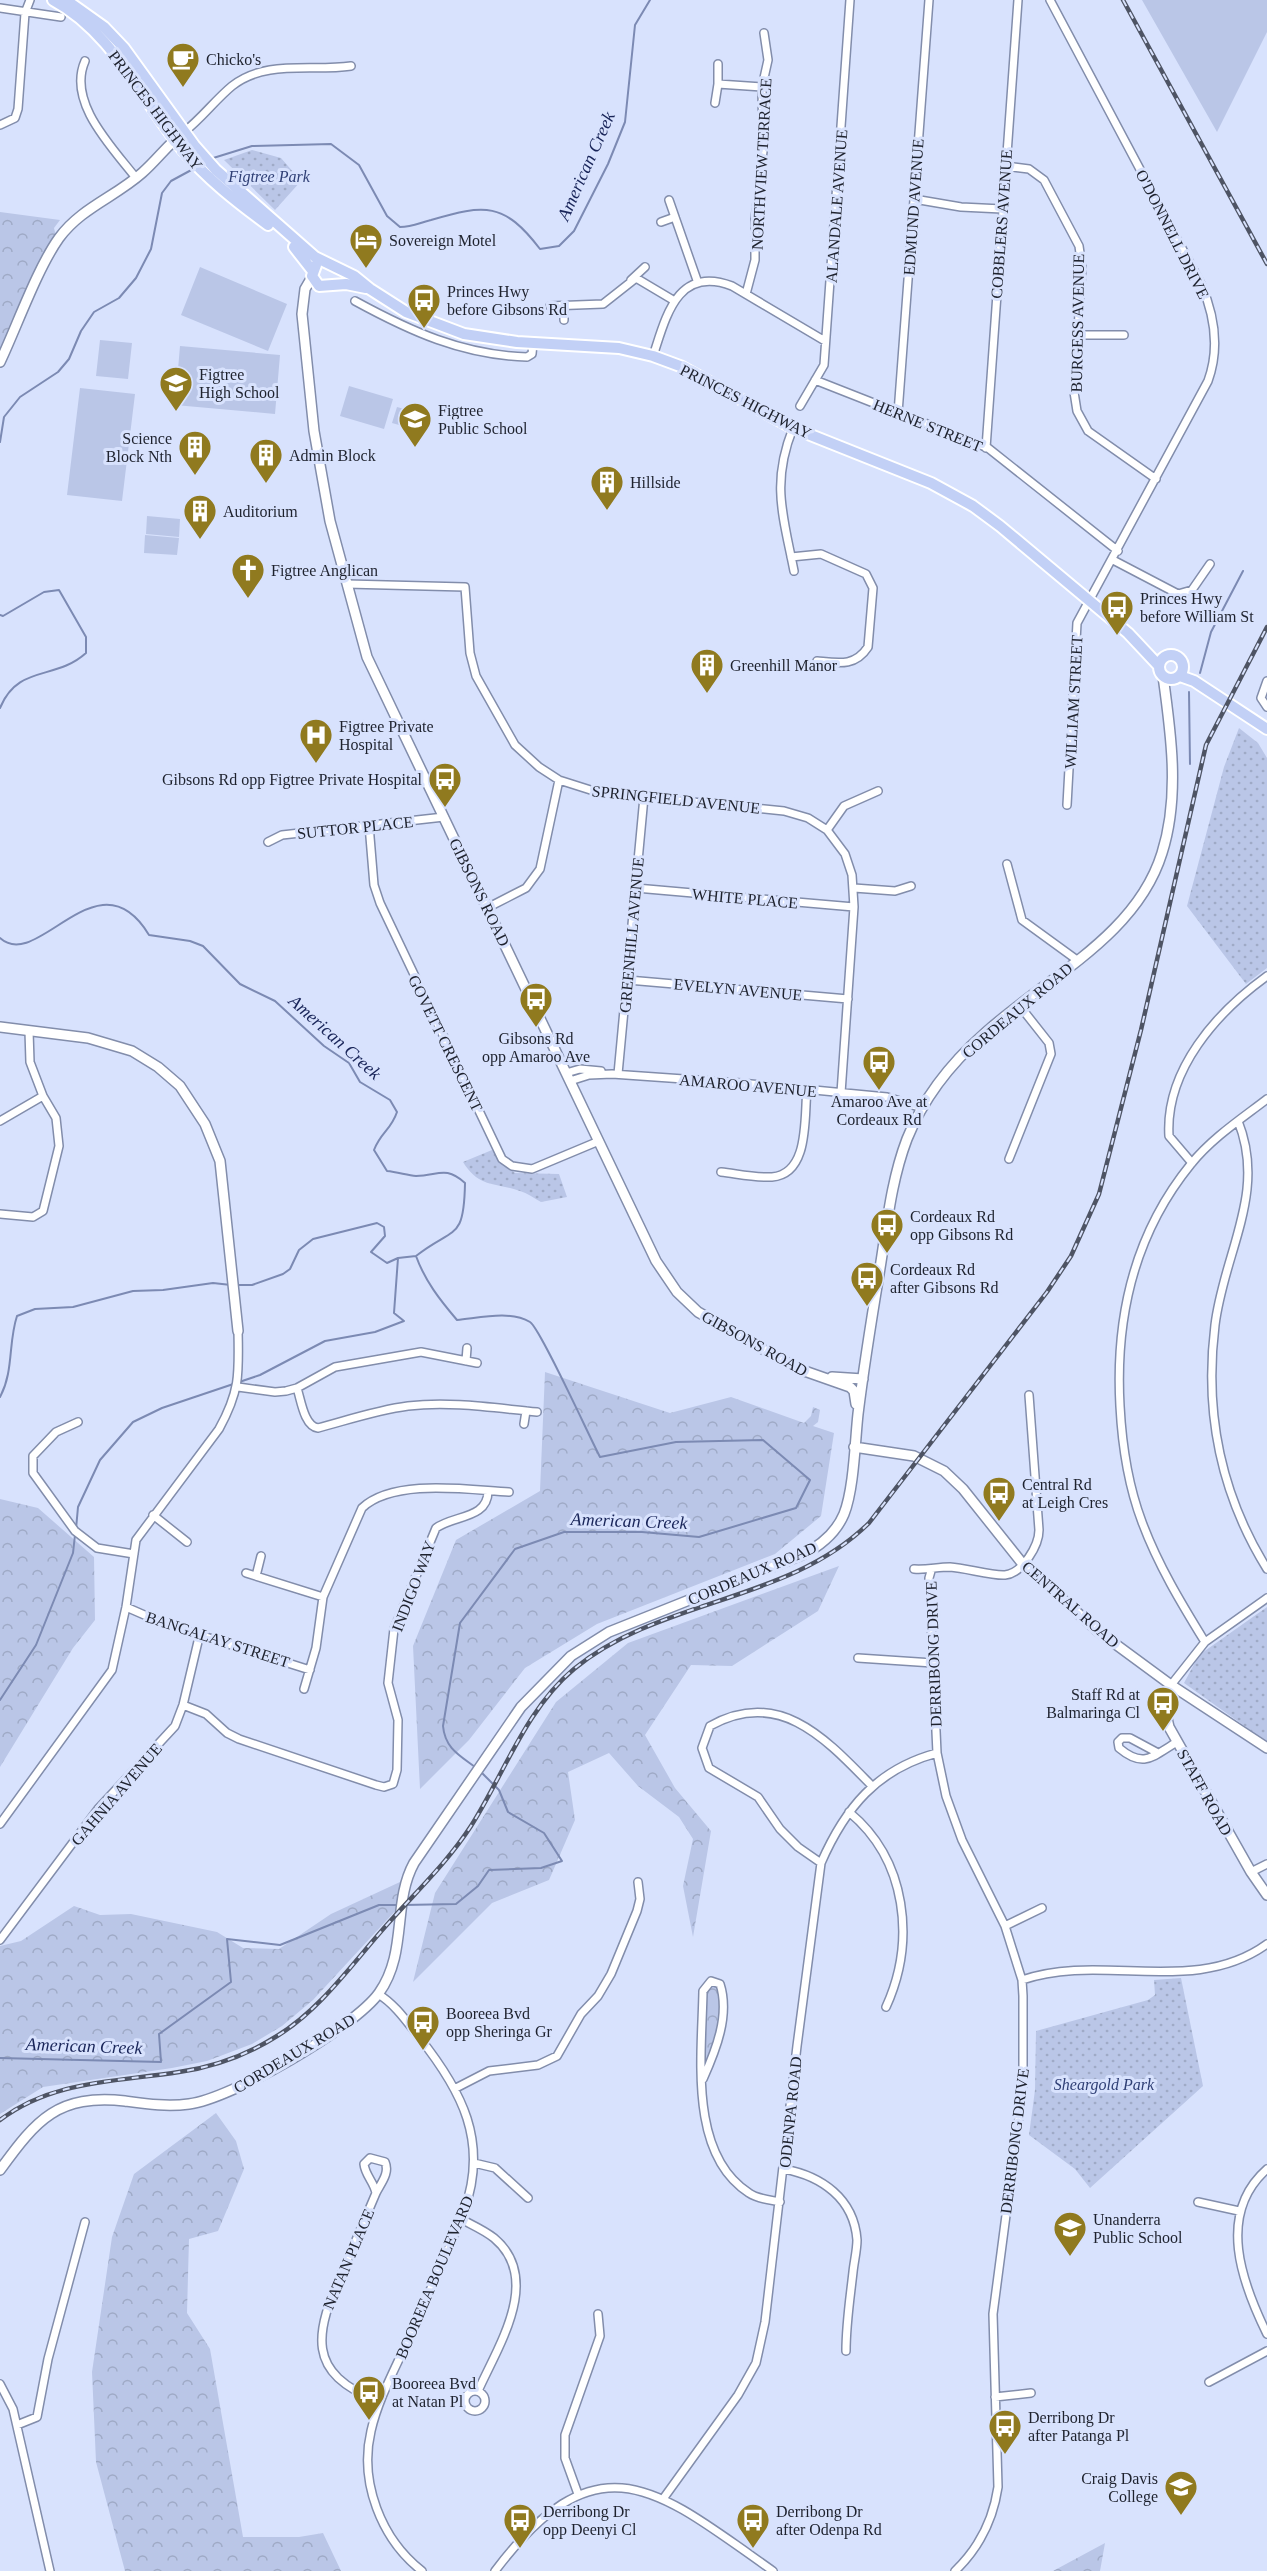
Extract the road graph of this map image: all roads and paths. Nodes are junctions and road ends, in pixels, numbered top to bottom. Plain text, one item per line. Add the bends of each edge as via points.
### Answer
1 (30, 0) edge
2 (53, 0) edge
3 (66, 0) edge
4 (850, 0) edge
5 (929, 0) edge
6 (1018, 0) edge
7 (1050, 0) edge
8 (0, 8) edge
9 (25, 13) junction
10 (61, 17) dead end
11 (764, 33) dead end
12 (85, 61) dead end
13 (718, 64) dead end
14 (351, 66) dead end
15 (718, 84) junction
16 (762, 87) junction
17 (715, 103) dead end
18 (0, 125) edge
19 (184, 132) junction
20 (175, 139) junction
21 (190, 149) junction
22 (1005, 166) junction
23 (136, 178) junction
24 (914, 199) junction
25 (669, 200) dead end
26 (1002, 209) junction
27 (675, 217) junction
28 (661, 222) dead end
29 (324, 261) junction
30 (336, 267) junction
31 (645, 267) dead end
32 (312, 274) junction
33 (631, 280) junction
34 (698, 283) junction
35 (333, 285) junction
36 (321, 287) junction
37 (370, 289) junction
38 (746, 294) junction
39 (674, 300) junction
40 (355, 301) dead end
41 (550, 306) dead end
42 (564, 306) junction
43 (302, 307) junction
44 (564, 320) dead end
45 (1078, 335) junction
46 (1124, 335) dead end
47 (825, 341) junction
48 (533, 343) junction
49 (653, 356) junction
50 (0, 362) edge
51 (815, 380) junction
52 (800, 406) dead end
53 (898, 414) junction
54 (793, 428) junction
55 (986, 448) junction
56 (1156, 479) junction
57 (1118, 550) junction
58 (791, 557) junction
59 (1113, 560) junction
60 (1210, 564) dead end
61 (794, 571) dead end
62 (347, 584) junction
63 (1090, 601) junction
64 (1143, 646) junction
65 (1165, 656) junction
66 (817, 661) dead end
67 (1171, 673) junction
68 (1267, 681) edge
69 (1267, 707) edge
70 (1263, 727) edge
71 (1267, 736) edge
72 (559, 780) junction
73 (878, 791) dead end
74 (644, 797) junction
75 (1067, 806) dead end
76 (444, 817) junction
77 (369, 825) junction
78 (827, 830) junction
79 (268, 842) dead end
80 (1007, 864) dead end
81 (911, 886) dead end
82 (636, 888) junction
83 (854, 888) junction
84 (854, 907) junction
85 (488, 908) junction
86 (1077, 960) junction
87 (1267, 976) edge
88 (628, 980) junction
89 (848, 999) junction
90 (1018, 1005) junction
91 (0, 1027) edge
92 (28, 1031) junction
93 (615, 1074) junction
94 (568, 1077) junction
95 (807, 1090) junction
96 (841, 1093) junction
97 (43, 1096) junction
98 (1267, 1098) edge
99 (921, 1111) junction
100 (0, 1121) edge
101 (1238, 1121) junction
102 (599, 1141) junction
103 (1009, 1159) dead end
104 (1192, 1163) junction
105 (721, 1172) dead end
106 (0, 1214) edge
107 (238, 1331) joint
108 (467, 1348) dead end
109 (466, 1361) junction
110 (477, 1363) dead end
111 (824, 1378) junction
112 (863, 1379) junction
113 (238, 1387) junction
114 (297, 1388) junction
115 (1029, 1395) dead end
116 (526, 1411) junction
117 (537, 1412) dead end
118 (78, 1422) dead end
119 (524, 1424) dead end
120 (857, 1426) junction
121 (854, 1446) junction
122 (488, 1491) junction
123 (509, 1492) dead end
124 (153, 1515) junction
125 (187, 1542) dead end
126 (134, 1554) junction
127 (261, 1556) dead end
128 (1023, 1563) junction
129 (914, 1569) dead end
130 (1267, 1569) edge
131 (931, 1571) junction
132 (246, 1573) dead end
133 (256, 1576) junction
134 (323, 1597) junction
135 (1267, 1598) edge
136 (126, 1607) junction
137 (200, 1634) junction
138 (1205, 1642) junction
139 (858, 1658) dead end
140 (933, 1664) junction
141 (310, 1670) junction
142 (1171, 1685) junction
143 (304, 1689) dead end
144 (183, 1705) junction
145 (1177, 1742) junction
146 (1267, 1748) edge
147 (1158, 1753) junction
148 (938, 1754) junction
149 (872, 1785) junction
150 (849, 1812) junction
151 (0, 1824) edge
152 (821, 1863) junction
153 (1267, 1864) edge
154 (1251, 1872) junction
155 (638, 1882) dead end
156 (1267, 1895) edge
157 (1042, 1908) dead end
158 (1005, 1926) junction
159 (0, 1940) edge
160 (1267, 1944) edge
161 (1022, 1980) junction
162 (378, 1994) junction
163 (886, 2007) dead end
164 (703, 2079) junction
165 (456, 2088) junction
166 (474, 2163) junction
167 (784, 2169) junction
168 (1267, 2169) edge
169 (0, 2170) edge
170 (376, 2193) junction
171 (528, 2198) dead end
172 (780, 2202) junction
173 (1198, 2202) dead end
174 (1239, 2211) junction
175 (461, 2219) junction
176 (85, 2222) dead end
177 (598, 2314) dead end
178 (1267, 2334) edge
179 (846, 2351) dead end
180 (1267, 2351) edge
181 (1209, 2382) dead end
182 (0, 2384) edge
183 (478, 2391) dead end
184 (1032, 2393) dead end
185 (995, 2397) junction
186 (380, 2402) junction
187 (17, 2425) junction
188 (578, 2494) junction
189 (663, 2499) junction
190 (50, 2571) edge
191 (422, 2571) edge
192 (495, 2571) edge
193 (773, 2571) edge
194 (955, 2571) edge

1 - 9 street
2 - 20 main road, PRINCES HIGHWAY via 90,26 114,52
3 - 19 main road, PRINCES HIGHWAY via 104,27 124,48
4 - 47 street, ALANDALE AVENUE
5 - 24 street, EDMUND AVENUE
6 - 22 street, COBBLERS AVENUE
7 - 56 street, O'DONNELL DRIVE via 1213,313 1213,369
8 - 9 street
9 - 10 street
9 - 18 street via 18,109 15,118
11 - 16 street, NORTHVIEW TERRACE via 768,60
12 - 23 street via 80,80 82,100
13 - 15 street
14 - 19 street via 287,67 249,76 233,85
15 - 16 street
15 - 17 street
16 - 38 street, NORTHVIEW TERRACE via 763,151 755,260
19 - 20 main road
19 - 21 main road, PRINCES HIGHWAY
20 - 21 main road, PRINCES HIGHWAY
20 - 23 main road
21 - 29 main road, PRINCES HIGHWAY via 310,254
21 - 32 main road, PRINCES HIGHWAY via 207,177 288,241
22 - 26 street, COBBLERS AVENUE
22 - 45 street, BURGESS AVENUE via 1029,169 1044,180 1079,246 1082,267
23 - 50 main road via 85,211 57,240
24 - 26 street
24 - 53 street, EDMUND AVENUE
25 - 27 street
26 - 55 street, COBBLERS AVENUE
27 - 28 street
27 - 34 street
29 - 30 main road
29 - 32 main road
30 - 35 main road via 338,275
30 - 37 main road, PRINCES HIGHWAY
31 - 33 street
32 - 36 main road
32 - 43 main road, GIBSONS ROAD
33 - 39 street via 639,279
33 - 42 street via 603,304
34 - 38 street via 723,283
34 - 39 street
35 - 36 main road
35 - 37 main road, PRINCES HIGHWAY
36 - 43 main road via 309,295
37 - 48 main road, PRINCES HIGHWAY via 406,312 441,327 487,339
38 - 47 street
39 - 49 street
40 - 48 street via 419,334 465,350 527,357 532,354
41 - 42 street
42 - 44 street
43 - 62 main road, GIBSONS ROAD via 316,446
45 - 46 street
45 - 56 street, BURGESS AVENUE via 1074,392 1077,411 1088,431
47 - 51 street, ALANDALE AVENUE via 824,365
48 - 49 main road, PRINCES HIGHWAY via 620,348
49 - 54 main road, PRINCES HIGHWAY via 680,366
51 - 52 street, ALANDALE AVENUE
51 - 53 street, HERNE STREET
53 - 55 street, HERNE STREET
54 - 58 street via 781,465 781,504
54 - 63 main road, PRINCES HIGHWAY via 931,483 973,506
55 - 57 street, HERNE STREET
56 - 57 street, O'DONNELL DRIVE
57 - 59 street, O'DONNELL DRIVE
58 - 61 street
58 - 66 street via 821,555 849,565 866,574 873,588 868,647 864,654 848,663
59 - 60 street via 1178,594 1192,590
59 - 63 street, O'DONNELL DRIVE
62 - 72 street, SPRINGFIELD AVENUE via 465,587 470,653 476,676 515,745
62 - 76 main road, GIBSONS ROAD via 368,657
63 - 64 main road, PRINCES HIGHWAY
63 - 75 street, WILLIAM STREET via 1076,632
64 - 65 main road, PRINCES HIGHWAY
64 - 67 main road, PRINCES HIGHWAY
65 - 67 main road
65 - 67 main road, PRINCES HIGHWAY via 1177,656 1183,663
67 - 70 main road, PRINCES HIGHWAY via 1194,681
67 - 86 main road, CORDEAUX ROAD via 1166,700 1172,788 1165,844 1141,896 1105,937
68 - 69 street via 1261,698
70 - 71 main road, PRINCES HIGHWAY
72 - 74 street, SPRINGFIELD AVENUE via 600,793
72 - 85 street via 540,869 526,888
73 - 78 street via 844,806
74 - 78 street, SPRINGFIELD AVENUE via 784,811 808,818
74 - 82 street, GREENHILL AVENUE
76 - 77 street, SUTTOR PLACE
76 - 85 main road, GIBSONS ROAD
77 - 79 street, SUTTOR PLACE via 282,835
77 - 102 street, GOVETT CRESCENT via 374,885 380,903 502,1159 512,1166 532,1169
78 - 83 street, SPRINGFIELD AVENUE via 845,854
80 - 86 street via 1022,921
81 - 83 street via 896,891
82 - 84 street, WHITE PLACE
82 - 88 street, GREENHILL AVENUE
83 - 84 street, SPRINGFIELD AVENUE
84 - 89 street, SPRINGFIELD AVENUE
85 - 94 main road, GIBSONS ROAD
86 - 90 main road, CORDEAUX ROAD
87 - 104 street via 1234,1002 1198,1043 1181,1079 1169,1136
88 - 89 street, EVELYN AVENUE
88 - 93 street, GREENHILL AVENUE
89 - 96 street, SPRINGFIELD AVENUE
90 - 99 main road, CORDEAUX ROAD via 958,1059
90 - 103 street via 1049,1043 1051,1054
91 - 92 main road
92 - 97 street via 30,1062
92 - 107 main road via 88,1038 132,1051 180,1086 214,1141 220,1161
93 - 94 street, AMAROO AVENUE via 580,1069
93 - 95 street, AMAROO AVENUE
94 - 102 main road, GIBSONS ROAD
95 - 96 street, AMAROO AVENUE
95 - 105 street via 800,1152 792,1169 775,1177
96 - 99 street, AMAROO AVENUE via 884,1098
97 - 100 street
97 - 106 street via 56,1118 59,1146 46,1206 33,1217
98 - 101 street
99 - 112 main road, CORDEAUX ROAD via 893,1186
101 - 104 street
101 - 130 street via 1248,1137 1257,1173 1252,1210 1230,1262 1215,1323 1210,1384 1213,1428 1227,1486
102 - 111 main road, GIBSONS ROAD via 662,1273 686,1302 718,1325 795,1368
104 - 138 street via 1158,1213 1139,1251 1120,1326 1118,1372 1127,1467 1141,1519 1161,1567
107 - 113 street
108 - 109 street
109 - 110 street
109 - 114 street via 420,1352 403,1353 335,1367
111 - 112 main road, GIBSONS ROAD
111 - 120 main road, GIBSONS ROAD via 854,1391
112 - 120 main road, CORDEAUX ROAD
113 - 114 street via 275,1392
113 - 124 street via 219,1429
114 - 116 street via 313,1428 407,1406 457,1404
115 - 128 street via 1039,1541
116 - 117 street
116 - 119 street
118 - 126 street via 56,1432 33,1456 33,1473 75,1531 97,1548
120 - 121 main road, CORDEAUX ROAD
121 - 128 main road, CENTRAL ROAD via 914,1456 944,1471
121 - 162 main road, CORDEAUX ROAD via 845,1512 819,1546 589,1642 530,1697 414,1863 405,1892 392,1971
122 - 123 street
122 - 134 street via 430,1488 366,1504
122 - 144 street, INDIGO WAY via 481,1510 436,1528 396,1620 388,1683 398,1720 393,1784 376,1785 238,1739 206,1714
124 - 125 street
124 - 126 street via 136,1540
126 - 136 street
127 - 133 street
128 - 131 street via 1005,1575 948,1567
128 - 142 main road, CENTRAL ROAD via 1099,1632
129 - 131 street
131 - 140 street, DERRIBONG DRIVE
132 - 133 street
133 - 134 street
134 - 141 street
135 - 138 street
136 - 137 street, BANGALAY STREET
136 - 151 street via 112,1670
137 - 141 street, BANGALAY STREET
137 - 144 street, GAHNIA AVENUE
138 - 142 street
139 - 140 street
140 - 148 street, DERRIBONG DRIVE
141 - 143 street
142 - 145 main road, STAFF ROAD via 1163,1706
142 - 146 main road, CENTRAL ROAD
144 - 159 street, GAHNIA AVENUE via 175,1726 98,1809
145 - 147 street
145 - 154 main road, STAFF ROAD
147 - 147 street via 1135,1760 1117,1744 1127,1737
148 - 149 street, ODENPA ROAD via 920,1758
148 - 158 street, DERRIBONG DRIVE via 953,1820
149 - 150 street, ODENPA ROAD
149 - 152 street via 829,1743 797,1721 747,1713 710,1726 702,1748 709,1768 758,1797 780,1829
150 - 152 street, ODENPA ROAD
150 - 163 street via 876,1840 897,1886 904,1917 900,1974
152 - 167 street, ODENPA ROAD
153 - 154 street
154 - 156 main road, STAFF ROAD
155 - 165 street via 637,1911 611,1974 581,2014 557,2056 538,2065 489,2071
157 - 158 street
158 - 161 street, DERRIBONG DRIVE
160 - 161 street via 1227,1965 1190,1972 1065,1970
161 - 185 street, DERRIBONG DRIVE via 1023,2086 993,2306
162 - 165 street, BOOREEA BOULEVARD via 403,2017
162 - 169 main road, CORDEAUX ROAD via 336,2031 209,2100 162,2105 104,2099 69,2103 51,2111
164 - 164 street via 703,1991 711,1981 720,1984 723,1993 722,2025
164 - 172 street via 702,2106 707,2132 725,2174 751,2195
165 - 166 street, BOOREEA BOULEVARD via 470,2125
166 - 171 street via 495,2168
166 - 175 street, BOOREEA BOULEVARD
167 - 172 street, ODENPA ROAD
167 - 179 street via 829,2185 848,2209 857,2240
168 - 174 street via 1251,2187
170 - 170 street, NATAN PLACE via 365,2169 370,2158 385,2162 388,2171
170 - 186 street, NATAN PLACE via 321,2328 325,2357 336,2376 356,2392
172 - 189 street, ODENPA ROAD via 756,2363 738,2395
173 - 174 street
174 - 178 street via 1237,2245 1241,2268
175 - 183 street via 502,2246 514,2268 517,2284 513,2310
175 - 186 street, BOOREEA BOULEVARD
176 - 187 street via 48,2359 37,2417
177 - 188 street via 600,2336 565,2435 565,2458
180 - 181 street
182 - 187 street
184 - 185 street
185 - 194 street, DERRIBONG DRIVE via 999,2478 995,2507 978,2546
186 - 191 street, BOOREEA BOULEVARD via 368,2449 372,2494 388,2533
187 - 190 street
188 - 189 street via 619,2487
188 - 192 street via 544,2516
189 - 193 street

